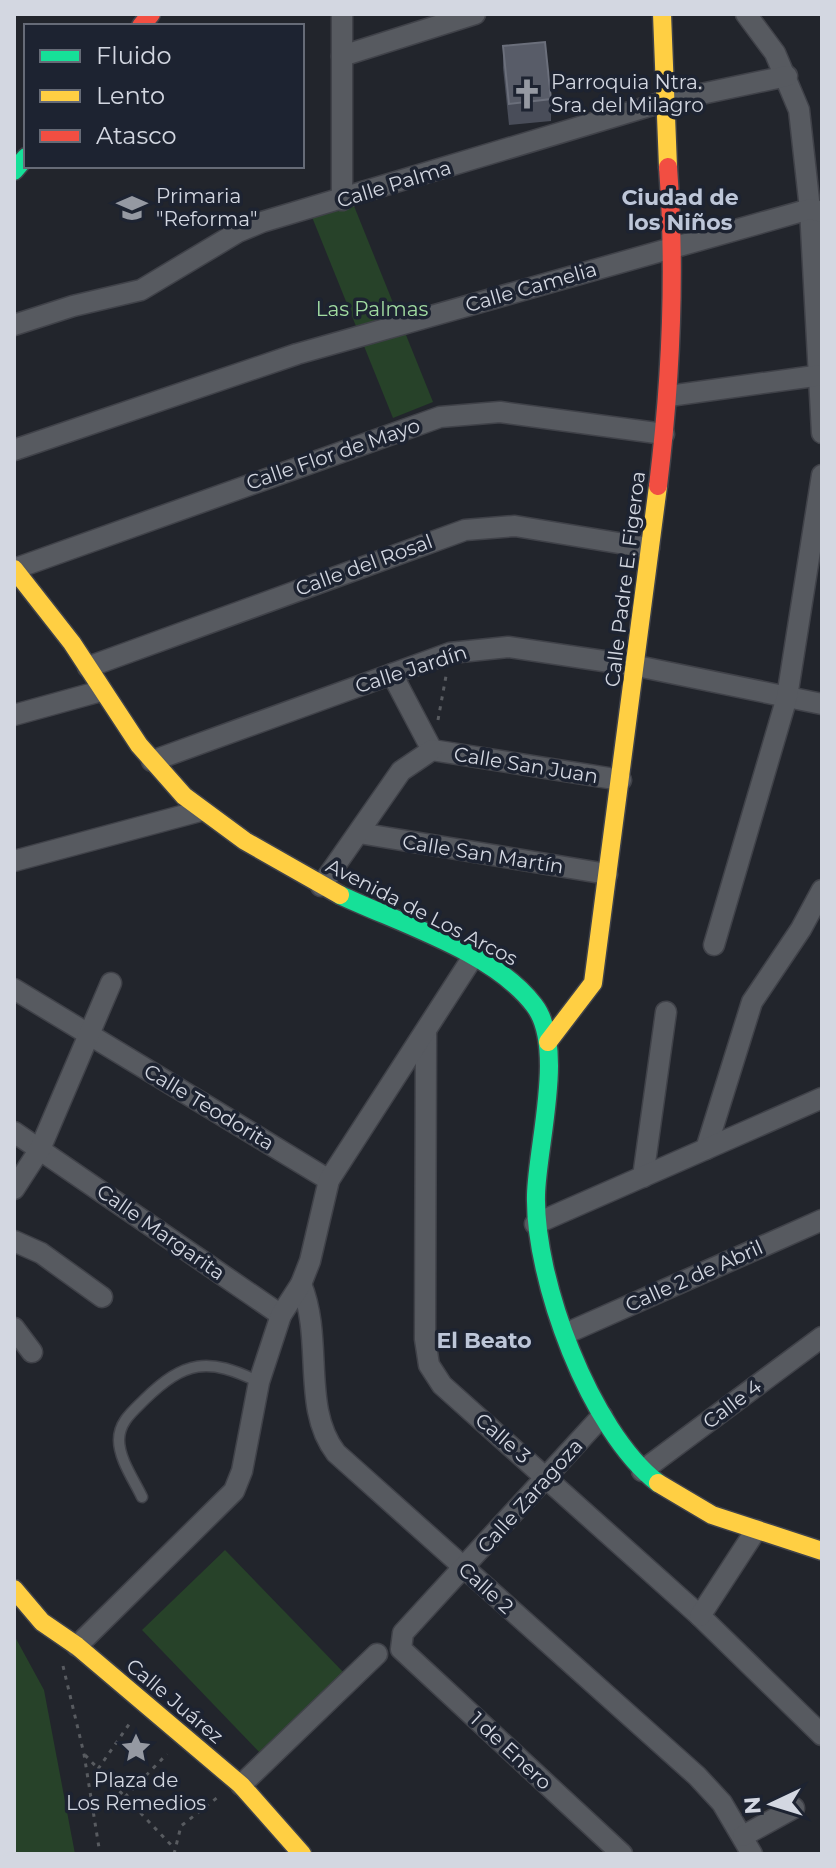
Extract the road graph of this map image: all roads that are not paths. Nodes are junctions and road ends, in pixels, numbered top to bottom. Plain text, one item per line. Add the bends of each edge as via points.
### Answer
1 (342, 14) edge
2 (475, 14) edge
3 (662, 14) edge
4 (746, 14) edge
5 (342, 56) junction
6 (787, 76) junction
7 (663, 102) junction
8 (342, 200) junction
9 (816, 211) edge
10 (674, 245) junction
11 (14, 325) edge
12 (821, 375) edge
13 (669, 396) junction
14 (822, 433) edge
15 (664, 434) junction
16 (14, 450) edge
17 (822, 475) edge
18 (649, 548) junction
19 (14, 569) edge
20 (637, 666) junction
21 (88, 667) junction
22 (392, 674) junction
23 (101, 691) junction
24 (787, 697) junction
25 (822, 704) edge
26 (14, 715) edge
27 (432, 750) junction
28 (152, 761) junction
29 (621, 780) junction
30 (200, 811) junction
31 (359, 833) junction
32 (14, 861) edge
33 (607, 874) junction
34 (321, 886) junction
35 (822, 890) edge
36 (714, 945) dead end
37 (471, 960) junction
38 (111, 983) dead end
39 (14, 989) edge
40 (666, 1012) dead end
41 (426, 1033) junction
42 (89, 1035) junction
43 (548, 1042) junction
44 (822, 1098) edge
45 (14, 1132) edge
46 (40, 1149) junction
47 (706, 1149) junction
48 (643, 1177) junction
49 (329, 1180) junction
50 (14, 1189) edge
51 (822, 1220) edge
52 (535, 1224) junction
53 (14, 1241) edge
54 (301, 1284) junction
55 (102, 1297) dead end
56 (281, 1315) junction
57 (14, 1328) edge
58 (567, 1333) junction
59 (822, 1337) edge
60 (32, 1352) dead end
61 (259, 1382) junction
62 (602, 1416) junction
63 (642, 1471) junction
64 (546, 1477) junction
65 (142, 1497) dead end
66 (756, 1530) junction
67 (822, 1551) edge
68 (464, 1569) junction
69 (14, 1589) edge
70 (700, 1616) junction
71 (77, 1646) junction
72 (401, 1649) joint
73 (377, 1654) dead end
74 (822, 1735) edge
75 (239, 1784) junction
76 (794, 1808) dead end
77 (747, 1845) edge
78 (302, 1854) edge
79 (622, 1854) edge

1 - 5 street
2 - 5 street
3 - 7 main road, Calle Padre E. Figeroa
4 - 6 street
5 - 8 street
6 - 7 street, Calle Palma
6 - 9 street via 799,110
7 - 8 street, Calle Palma
7 - 10 main road, Calle Padre E. Figeroa
8 - 11 street, Calle Palma via 238,232 141,290
9 - 10 street, Calle Camelia
9 - 12 street
10 - 13 main road, Calle Padre E. Figeroa
10 - 16 street, Calle Camelia via 297,354
12 - 13 street
12 - 14 street
13 - 15 main road, Calle Padre E. Figeroa
15 - 18 main road, Calle Padre E. Figeroa
15 - 19 street, Calle Flor de Mayo via 500,412 440,417
17 - 24 street
18 - 20 main road, Calle Padre E. Figeroa
18 - 21 street, Calle del Rosal via 515,526 465,530
19 - 21 main road, Avenida de Los Arcos
20 - 22 street, Calle Jardín via 508,647 450,653
20 - 24 street, Calle Jardín
20 - 29 main road, Calle Padre E. Figeroa
21 - 23 main road, Avenida de Los Arcos
22 - 27 street
22 - 28 street, Calle Jardín
23 - 26 street
23 - 28 main road, Avenida de Los Arcos
24 - 25 street, Calle Jardín
24 - 36 street
27 - 29 street, Calle San Juan
27 - 31 street via 401,771
28 - 30 main road, Avenida de Los Arcos
29 - 33 main road, Calle Padre E. Figeroa
30 - 32 street
30 - 34 main road, Avenida de Los Arcos
31 - 33 street, Calle San Martín
31 - 34 street
33 - 43 main road, Calle Padre E. Figeroa via 593,983
34 - 37 main road, Avenida de Los Arcos
35 - 47 street via 752,1002
37 - 41 street
37 - 43 main road, Avenida de Los Arcos via 523,990 538,1010
38 - 42 street
39 - 42 street, Calle Teodorita
40 - 48 street
41 - 49 street
41 - 64 street, Calle 3 via 429,1365 442,1385
42 - 46 street
42 - 49 street, Calle Teodorita
43 - 52 main road, Avenida de Los Arcos
44 - 47 street
45 - 46 street, Calle Margarita
46 - 50 street
46 - 56 street, Calle Margarita
47 - 48 street
48 - 52 street
49 - 54 street
51 - 58 street, Calle 2 de Abril
52 - 58 main road, Avenida de Los Arcos via 550,1292
53 - 55 street via 41,1253
54 - 56 street
54 - 68 street, Calle 2 via 311,1308 323,1435 336,1453
56 - 61 street
57 - 60 street
58 - 62 main road, Avenida de Los Arcos
59 - 63 street, Calle 4
61 - 65 lane via 227,1367 199,1365 170,1375 130,1413 119,1441
61 - 71 street via 234,1491
62 - 63 main road, Avenida de Los Arcos
62 - 64 street, Calle Zaragoza
63 - 66 main road, Avenida de Los Arcos via 676,1497
64 - 68 street, Calle Zaragoza
64 - 70 street, Calle 3
66 - 67 main road, Avenida de Los Arcos
66 - 70 street
68 - 72 street, Calle Zaragoza via 403,1633
68 - 77 street, Calle 2 via 697,1776 722,1803
69 - 71 main road, Calle Juárez via 42,1622
70 - 74 street, Calle 3
71 - 75 main road, Calle Juárez
72 - 79 street, 1 de Enero
73 - 75 street
75 - 78 main road, Calle Juárez
76 - 77 street

